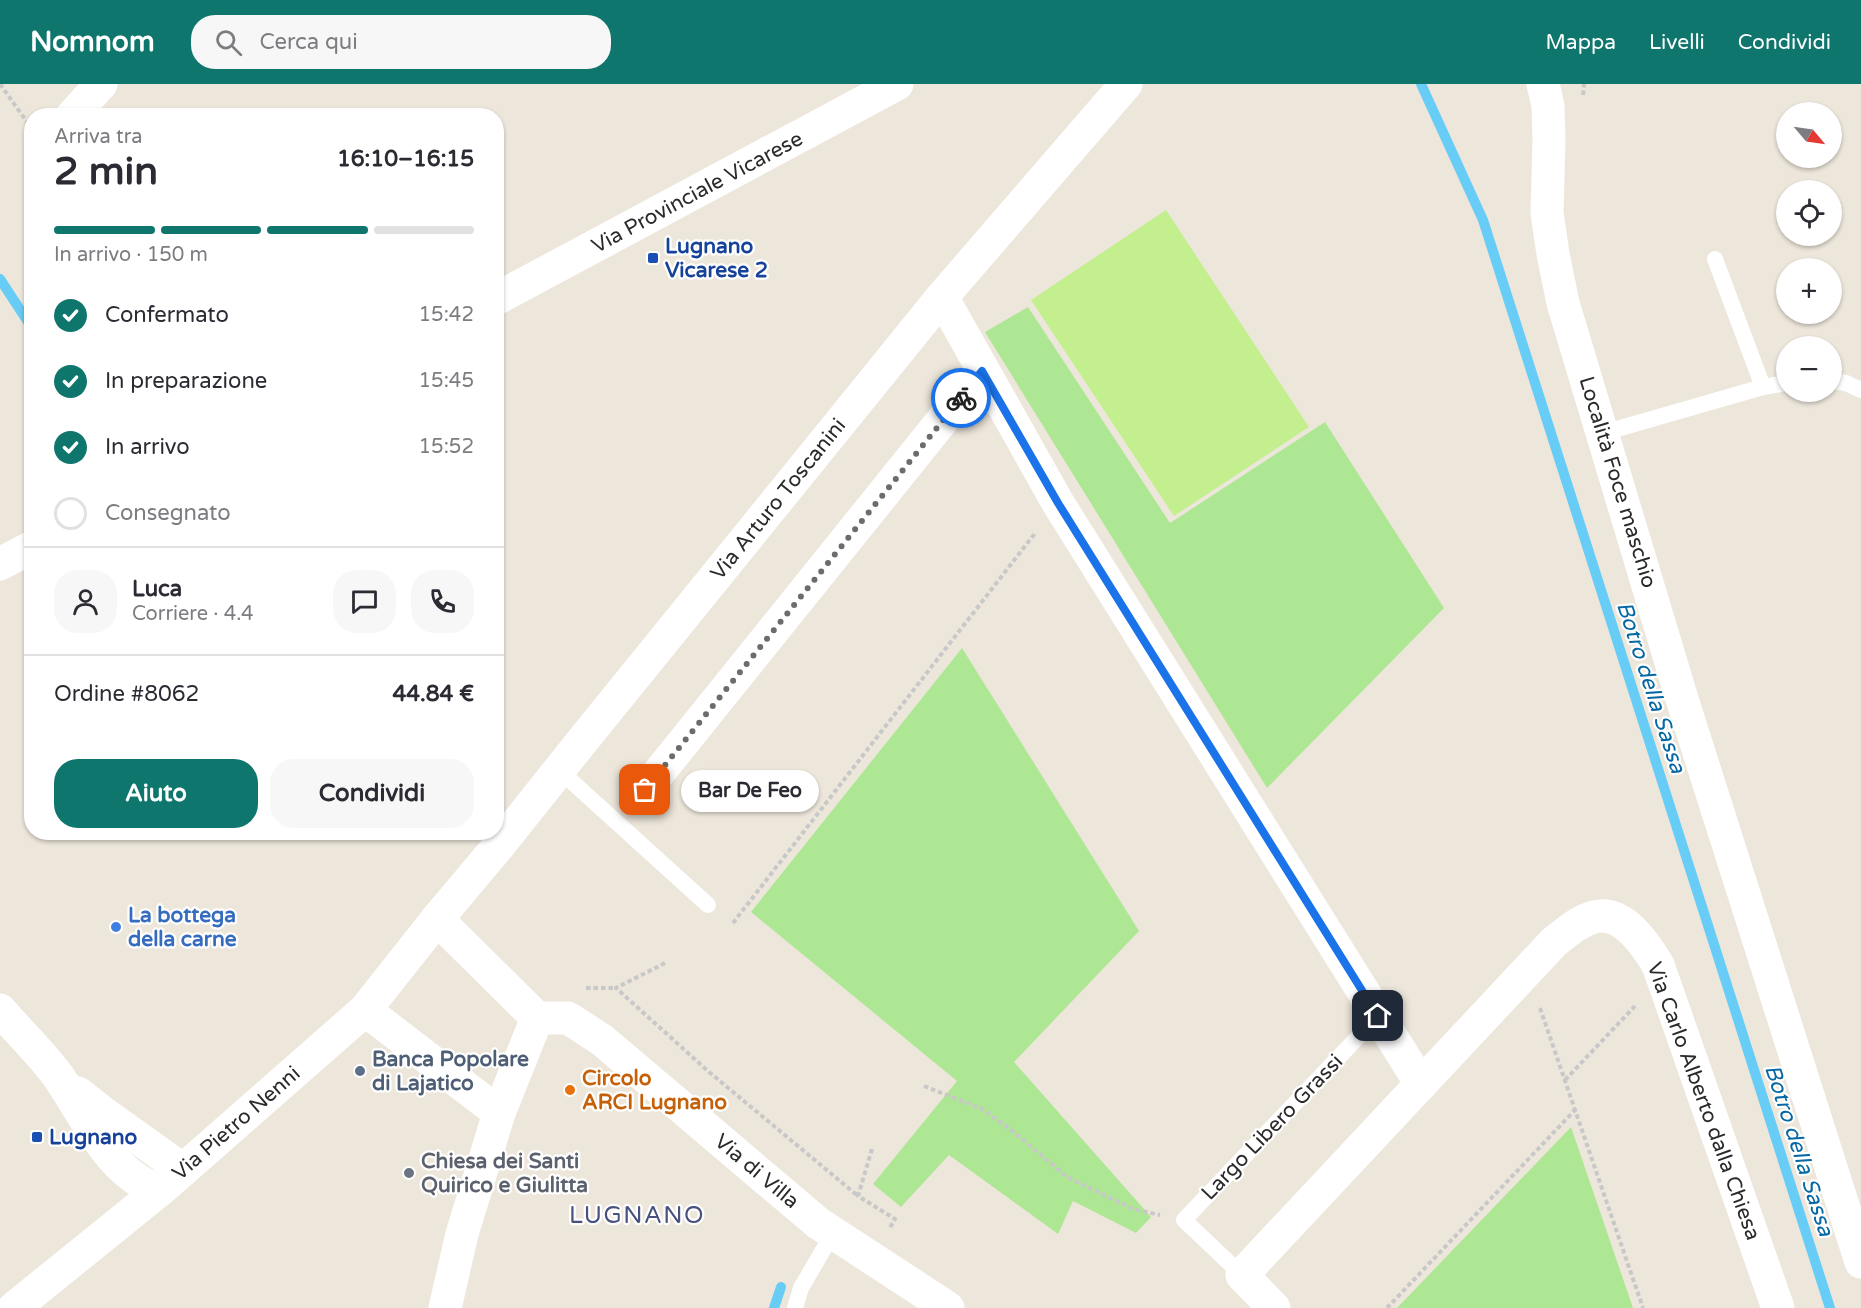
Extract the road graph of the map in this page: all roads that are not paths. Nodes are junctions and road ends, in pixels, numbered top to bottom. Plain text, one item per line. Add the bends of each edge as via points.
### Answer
1 (101, 84) edge
2 (897, 84) edge
3 (1126, 84) edge
4 (1548, 91) edge
5 (79, 108) edge
6 (1715, 259) dead end
7 (504, 295) edge
8 (942, 297) junction
9 (982, 371) junction
10 (1842, 382) edge
11 (1776, 385) edge
12 (1763, 387) junction
13 (1861, 390) edge
14 (1604, 433) junction
15 (24, 551) edge
16 (0, 564) edge
17 (559, 770) junction
18 (645, 790) dead end
19 (504, 831) edge
20 (496, 840) edge
21 (708, 905) dead end
22 (437, 919) junction
23 (365, 1010) junction
24 (0, 1011) edge
25 (1378, 1016) junction
26 (537, 1018) junction
27 (57, 1075) junction
28 (1421, 1084) junction
29 (499, 1113) junction
30 (101, 1144) junction
31 (172, 1180) junction
32 (833, 1233) junction
33 (106, 1235) junction
34 (1861, 1262) edge
35 (1242, 1275) junction
36 (14, 1308) edge
37 (445, 1308) edge
38 (795, 1308) edge
39 (948, 1308) edge
40 (1274, 1308) edge
41 (1778, 1308) edge

1 - 5 street
2 - 7 street, Via Provinciale Vicarese
3 - 8 street, Via Arturo Toscanini
4 - 14 street, Località Foce maschio via 1547,213 1553,254 1563,303
6 - 12 lane
8 - 9 street
8 - 17 street, Via Arturo Toscanini
9 - 18 street
9 - 25 street via 1058,503
10 - 13 lane
11 - 12 lane
12 - 14 lane
14 - 34 street, Località Foce maschio via 1682,699
15 - 16 street
17 - 19 street, Via Arturo Toscanini
17 - 21 lane
20 - 22 street, Via Arturo Toscanini
22 - 23 street, Via Pietro Nenni
22 - 26 street
23 - 29 street
23 - 31 street, Via Pietro Nenni
24 - 27 street
25 - 28 street
25 - 35 lane, Largo Libero Grassi via 1184,1220
26 - 29 street
26 - 32 street, Via di Villa via 568,1018 602,1040
27 - 30 street
27 - 31 street via 102,1112
28 - 35 street
28 - 41 street, Via Carlo Alberto dalla Chiesa via 1554,942 1579,923 1597,916 1618,921 1638,935 1658,965
29 - 37 street via 462,1234
30 - 31 street via 128,1173 149,1187
30 - 33 street via 113,1192
31 - 33 street, Via Pietro Nenni
32 - 38 lane via 801,1288
32 - 39 street, Via di Villa
33 - 36 street, Via Pietro Nenni
35 - 40 street

